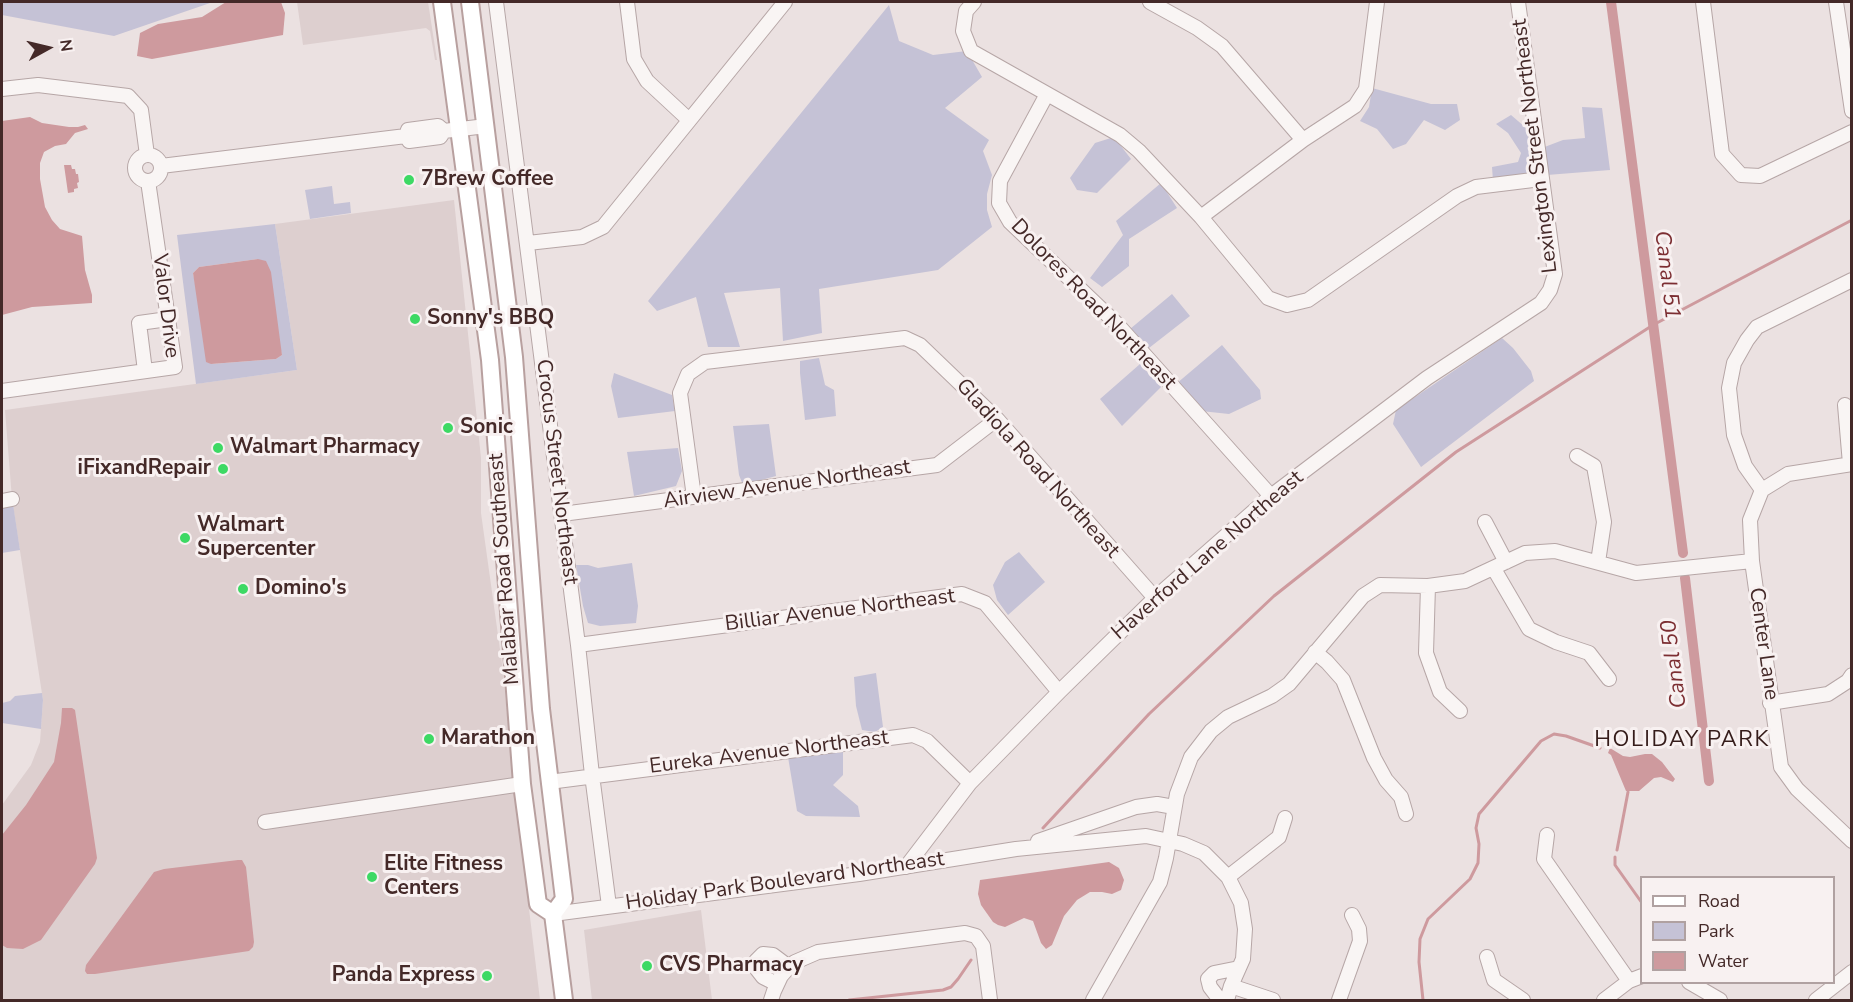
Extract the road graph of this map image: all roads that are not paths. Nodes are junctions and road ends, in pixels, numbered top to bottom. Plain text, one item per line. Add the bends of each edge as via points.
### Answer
1 (442, 2) edge
2 (470, 2) edge
3 (496, 2) edge
4 (627, 2) edge
5 (785, 2) edge
6 (974, 2) edge
7 (1150, 2) edge
8 (1377, 2) edge
9 (1518, 2) edge
10 (1703, 2) edge
11 (1836, 2) edge
12 (2, 89) edge
13 (1047, 94) junction
14 (1851, 111) edge
15 (689, 120) junction
16 (486, 126) junction
17 (452, 130) junction
18 (1851, 132) edge
19 (1303, 140) junction
20 (147, 154) junction
21 (161, 166) junction
22 (1541, 179) junction
23 (148, 181) junction
24 (1201, 217) junction
25 (528, 243) junction
26 (1851, 280) edge
27 (1551, 290) joint
28 (168, 319) junction
29 (146, 371) junction
30 (2, 391) edge
31 (1845, 405) dead end
32 (997, 419) junction
33 (1577, 456) dead end
34 (1851, 464) edge
35 (1762, 490) junction
36 (1271, 496) junction
37 (694, 497) junction
38 (562, 514) junction
39 (1485, 522) dead end
40 (1752, 561) junction
41 (1598, 562) junction
42 (1500, 565) junction
43 (1428, 586) junction
44 (1155, 598) junction
45 (578, 645) junction
46 (1315, 652) junction
47 (1851, 675) edge
48 (1609, 679) dead end
49 (514, 687) junction
50 (1059, 692) junction
51 (1770, 703) junction
52 (1460, 711) dead end
53 (542, 722) junction
54 (592, 775) junction
55 (549, 782) junction
56 (970, 783) junction
57 (522, 784) junction
58 (1174, 807) junction
59 (1406, 814) dead end
60 (1285, 818) dead end
61 (265, 822) dead end
62 (1547, 835) dead end
63 (1169, 840) junction
64 (1851, 841) edge
65 (1016, 849) junction
66 (906, 867) junction
67 (1228, 877) junction
68 (609, 906) junction
69 (554, 914) junction
70 (1352, 915) dead end
71 (1488, 957) dead end
72 (789, 967) junction
73 (1239, 968) junction
74 (1851, 972) edge
75 (1635, 979) edge
76 (777, 984) junction
77 (1692, 984) edge
78 (1231, 986) junction
79 (564, 1000) edge
80 (771, 1000) edge
81 (990, 1000) edge
82 (1093, 1000) edge
83 (1220, 1000) edge
84 (1227, 1000) edge
85 (1273, 1000) edge
86 (1338, 1000) edge
87 (1523, 1000) edge
88 (1604, 1000) edge
89 (1720, 1000) edge
90 (1816, 1000) edge

1 - 17 main road, Malabar Road Southeast
2 - 16 main road
3 - 25 street, Crocus Street Northeast
4 - 15 street via 634,59 647,81
5 - 15 street
6 - 13 street via 966,11 963,30 971,51
7 - 19 street via 1222,46
8 - 19 street via 1366,89 1355,105
9 - 22 street, Lexington Street Northeast
10 - 18 street via 1722,154 1741,174 1760,176
11 - 14 street
12 - 20 street, Valor Drive via 38,85 128,96 141,110
13 - 24 street via 1120,135
13 - 36 street, Dolores Road Northeast via 1000,181 999,203 1010,222 1117,324
15 - 25 street via 603,227 582,237
16 - 17 street
16 - 53 main road via 514,357
17 - 21 street via 440,137 409,141 406,136
17 - 49 main road, Malabar Road Southeast via 490,360
19 - 24 street
20 - 21 street via 158,159
20 - 23 street, Valor Drive via 138,159 135,167 138,175
21 - 23 street via 159,175
22 - 24 street via 1476,187 1457,196 1308,300 1287,305 1268,298
22 - 27 street, Lexington Street Northeast via 1555,274
23 - 28 street, Valor Drive
25 - 38 street, Crocus Street Northeast
26 - 35 street via 1756,327 1734,363 1729,388 1734,435 1744,466
27 - 36 street, Haverford Lane Northeast via 1541,303 1427,378
28 - 29 street, Valor Drive via 175,367
28 - 29 street via 139,323
29 - 30 street, Valor Drive
31 - 34 street
32 - 37 street, Airview Avenue Northeast via 937,465
32 - 37 street, Gladiola Road Northeast via 920,345 904,338 705,362 688,374 680,393
32 - 44 street, Gladiola Road Northeast
33 - 41 street via 1594,466 1604,522
34 - 35 street via 1788,474
35 - 40 street via 1750,520
36 - 44 street, Haverford Lane Northeast
37 - 38 street, Airview Avenue Northeast
38 - 45 street, Crocus Street Northeast
39 - 42 street
40 - 41 street via 1636,573
40 - 51 street, Center Lane
41 - 42 street via 1555,551 1525,554
42 - 43 street via 1465,581
42 - 48 street via 1529,629 1589,653
43 - 46 street via 1380,585 1363,596
43 - 52 street via 1426,653 1440,692
44 - 50 street, Haverford Lane Northeast
45 - 50 street, Billiar Avenue Northeast via 962,594 985,603
45 - 54 street, Crocus Street Northeast
46 - 58 street via 1289,684 1228,717 1211,731 1191,757
46 - 59 street via 1342,680 1374,758 1401,797
47 - 51 street via 1828,694
49 - 53 main road
49 - 57 main road, Malabar Road Southeast
50 - 56 street, Haverford Lane Northeast
51 - 64 street, Center Lane via 1781,767 1797,789
53 - 55 main road
54 - 55 street, Eureka Avenue Northeast
54 - 56 street, Eureka Avenue Northeast via 913,735 927,741
54 - 68 street, Crocus Street Northeast
55 - 69 main road via 564,899
56 - 66 street, Haverford Lane Northeast
57 - 61 street
57 - 69 main road, Malabar Road Southeast via 538,904
58 - 63 street
58 - 65 street, Holiday Park Boulevard Northeast via 1136,807
60 - 67 street via 1279,837
62 - 75 street via 1544,859
63 - 65 street, Holiday Park Boulevard Northeast via 1146,836
63 - 67 street, Holiday Park Boulevard Northeast via 1204,853
63 - 82 street via 1160,882
65 - 66 street, Holiday Park Boulevard Northeast
66 - 68 street, Holiday Park Boulevard Northeast
67 - 73 street, Holiday Park Boulevard Northeast via 1241,903 1245,929
68 - 69 street, Holiday Park Boulevard Northeast
69 - 79 main road
70 - 86 street via 1360,941
71 - 87 street via 1494,981
72 - 76 street
72 - 76 street via 773,955 763,954 756,961 763,976
72 - 81 street via 818,952 965,933 976,936 983,946
73 - 78 street, Holiday Park Boulevard Northeast
73 - 83 street via 1214,973 1208,979
74 - 90 street
75 - 88 street
76 - 80 street
77 - 89 street
78 - 84 street, Holiday Park Boulevard Northeast
78 - 85 street

